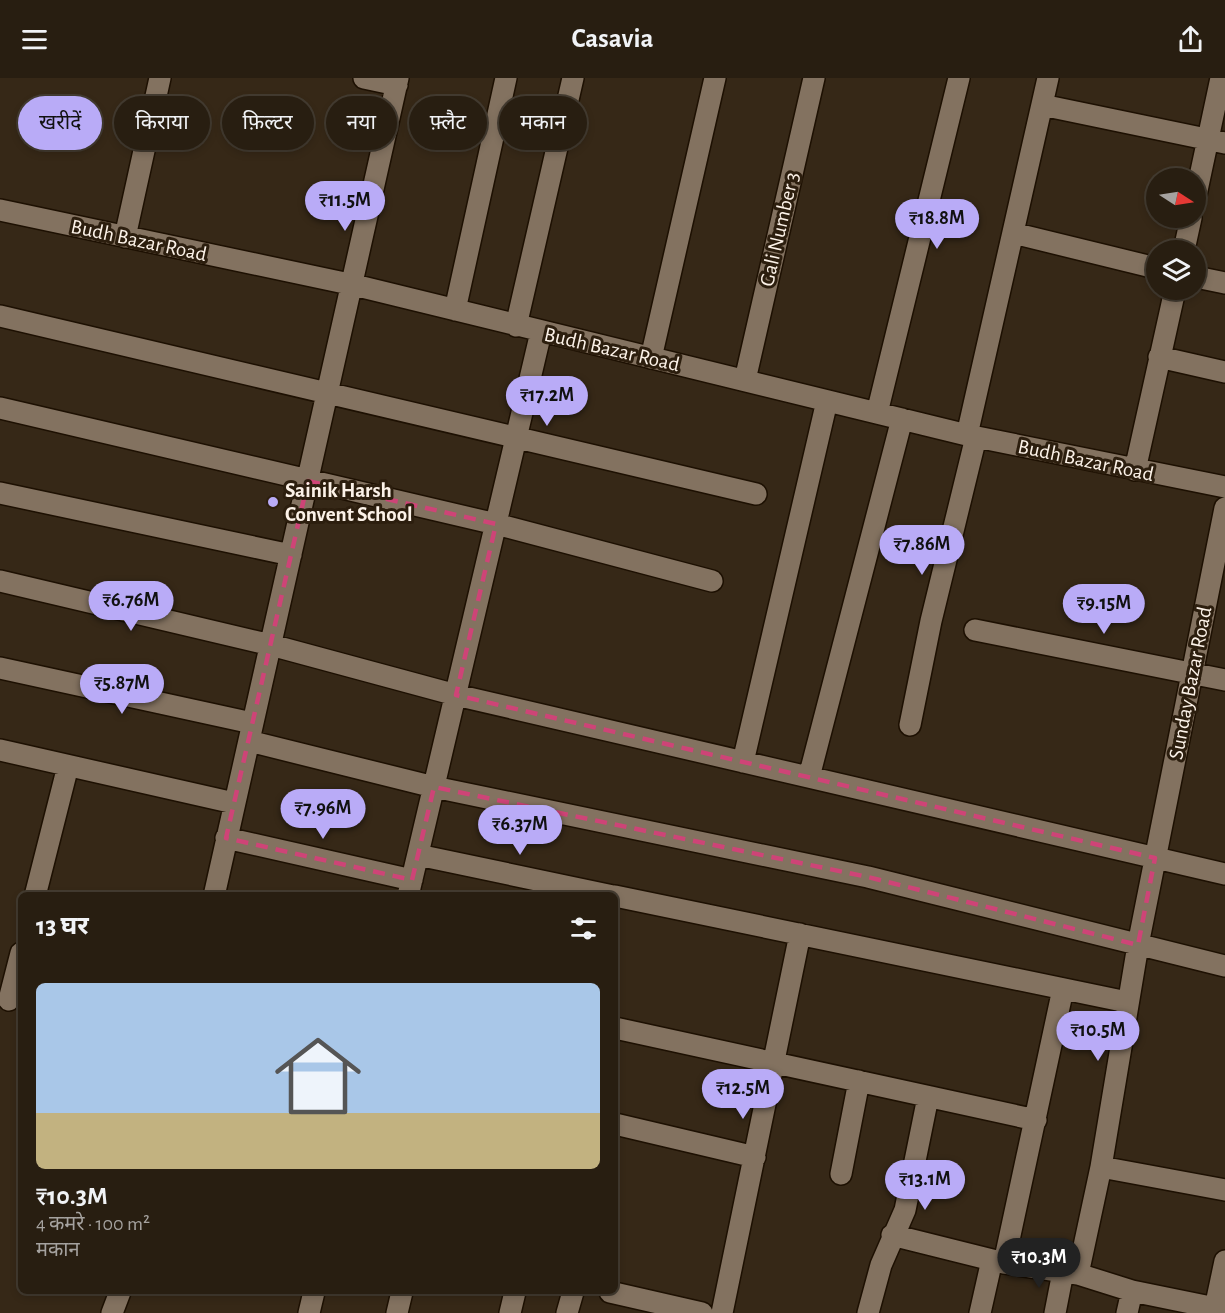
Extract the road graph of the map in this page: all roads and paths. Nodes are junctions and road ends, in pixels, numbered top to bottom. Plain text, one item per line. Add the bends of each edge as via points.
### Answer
1 (160, 78) edge
2 (364, 78) edge
3 (506, 78) edge
4 (573, 78) edge
5 (715, 78) edge
6 (814, 78) edge
7 (959, 78) edge
8 (1048, 78) edge
9 (1221, 78) edge
10 (398, 82) edge
11 (1042, 105) junction
12 (1216, 141) edge
13 (1206, 168) edge
14 (0, 210) edge
15 (1012, 233) junction
16 (125, 237) junction
17 (1146, 266) edge
18 (1206, 279) edge
19 (1225, 284) edge
20 (354, 285) junction
21 (1173, 300) edge
22 (455, 310) junction
23 (0, 316) edge
24 (516, 326) junction
25 (541, 332) junction
26 (1159, 357) junction
27 (651, 358) junction
28 (1225, 372) edge
29 (745, 381) junction
30 (328, 394) junction
31 (827, 401) junction
32 (0, 408) edge
33 (877, 413) junction
34 (902, 419) junction
35 (971, 436) junction
36 (516, 440) junction
37 (1135, 470) junction
38 (308, 481) junction
39 (1225, 487) edge
40 (0, 493) edge
41 (756, 494) dead end
42 (1225, 508) edge
43 (496, 524) junction
44 (291, 555) junction
45 (0, 581) edge
46 (712, 581) dead end
47 (975, 630) dead end
48 (271, 645) junction
49 (0, 668) edge
50 (1192, 672) junction
51 (1225, 680) edge
52 (456, 695) junction
53 (910, 725) dead end
54 (251, 732) junction
55 (0, 750) edge
56 (743, 762) junction
57 (68, 766) junction
58 (809, 777) junction
59 (434, 787) junction
60 (234, 803) junction
61 (226, 838) junction
62 (418, 855) junction
63 (1155, 858) junction
64 (1225, 874) edge
65 (410, 888) edge
66 (36, 892) edge
67 (215, 892) edge
68 (595, 892) edge
69 (618, 897) edge
70 (800, 934) junction
71 (1138, 945) junction
72 (18, 964) edge
73 (1225, 966) edge
74 (1063, 989) junction
75 (9, 1000) dead end
76 (1127, 1002) junction
77 (618, 1029) edge
78 (774, 1063) junction
79 (859, 1082) junction
80 (928, 1097) junction
81 (1036, 1120) junction
82 (618, 1125) edge
83 (755, 1156) junction
84 (1101, 1167) junction
85 (841, 1174) dead end
86 (1225, 1190) edge
87 (892, 1235) junction
88 (1225, 1260) edge
89 (998, 1261) junction
90 (1070, 1273) junction
91 (1131, 1291) junction
92 (119, 1294) edge
93 (314, 1294) edge
94 (401, 1294) edge
95 (515, 1294) edge
96 (572, 1294) edge
97 (613, 1294) edge
98 (631, 1305) edge
99 (1218, 1311) edge
100 (112, 1313) edge
101 (309, 1313) edge
102 (396, 1313) edge
103 (510, 1313) edge
104 (567, 1313) edge
105 (702, 1313) edge
106 (722, 1313) edge
107 (868, 1313) edge
108 (980, 1313) edge
109 (1055, 1313) edge
110 (1127, 1313) edge

1 - 16 street
2 - 10 street
3 - 22 street
4 - 24 street
5 - 27 street
6 - 29 street, Gali Number 3
7 - 33 street
8 - 11 street
9 - 12 street
10 - 20 street
11 - 12 street
11 - 15 street
12 - 13 street
14 - 16 street, Budh Bazar Road
15 - 17 street
15 - 35 street
16 - 20 street, Budh Bazar Road
18 - 19 street
20 - 22 street, Budh Bazar Road
20 - 30 street
21 - 26 street
22 - 24 street, Budh Bazar Road
23 - 30 street
24 - 25 street, Budh Bazar Road
25 - 27 street, Budh Bazar Road
25 - 36 street
26 - 28 street
26 - 37 street
27 - 29 street, Budh Bazar Road
29 - 31 street, Budh Bazar Road
30 - 36 street
30 - 38 street
31 - 33 street, Budh Bazar Road
31 - 56 street
32 - 38 street
33 - 34 street, Budh Bazar Road
34 - 35 street, Budh Bazar Road
34 - 58 street
35 - 37 street, Budh Bazar Road
35 - 53 street
36 - 41 street
36 - 43 street
37 - 39 street, Budh Bazar Road
38 - 43 street
38 - 44 street
40 - 44 street
42 - 50 street, Sunday Bazar Road
43 - 46 street
43 - 52 street
44 - 48 street
45 - 48 street
47 - 50 street
48 - 52 street
48 - 54 street
49 - 54 street
50 - 51 street
50 - 63 street, Sunday Bazar Road
52 - 56 street
52 - 59 street
54 - 59 street
54 - 60 street
55 - 57 street
56 - 58 street
57 - 60 street
57 - 66 street
58 - 63 street
59 - 62 street
59 - 71 street via 868,877
60 - 61 street
61 - 65 street
61 - 67 street
62 - 65 street
62 - 68 street
63 - 64 street
63 - 71 street, Sunday Bazar Road
69 - 70 street
70 - 74 street
70 - 78 street
71 - 73 street
71 - 76 street, Sunday Bazar Road
72 - 75 street
74 - 76 street
74 - 81 street
76 - 84 street, Sunday Bazar Road
77 - 78 street
78 - 79 street
78 - 83 street
79 - 80 street
79 - 85 street
80 - 81 street
80 - 87 street via 906,1210
81 - 89 street
82 - 83 street
83 - 106 street
84 - 86 street
84 - 90 street, Sunday Bazar Road
87 - 89 street
87 - 107 street
88 - 99 street
89 - 90 street
89 - 108 street
90 - 91 street
90 - 109 street, Sunday Bazar Road
91 - 99 street
91 - 110 street
92 - 100 street
93 - 101 street
94 - 102 street
95 - 103 street
96 - 104 street
97 - 98 street
98 - 105 street

